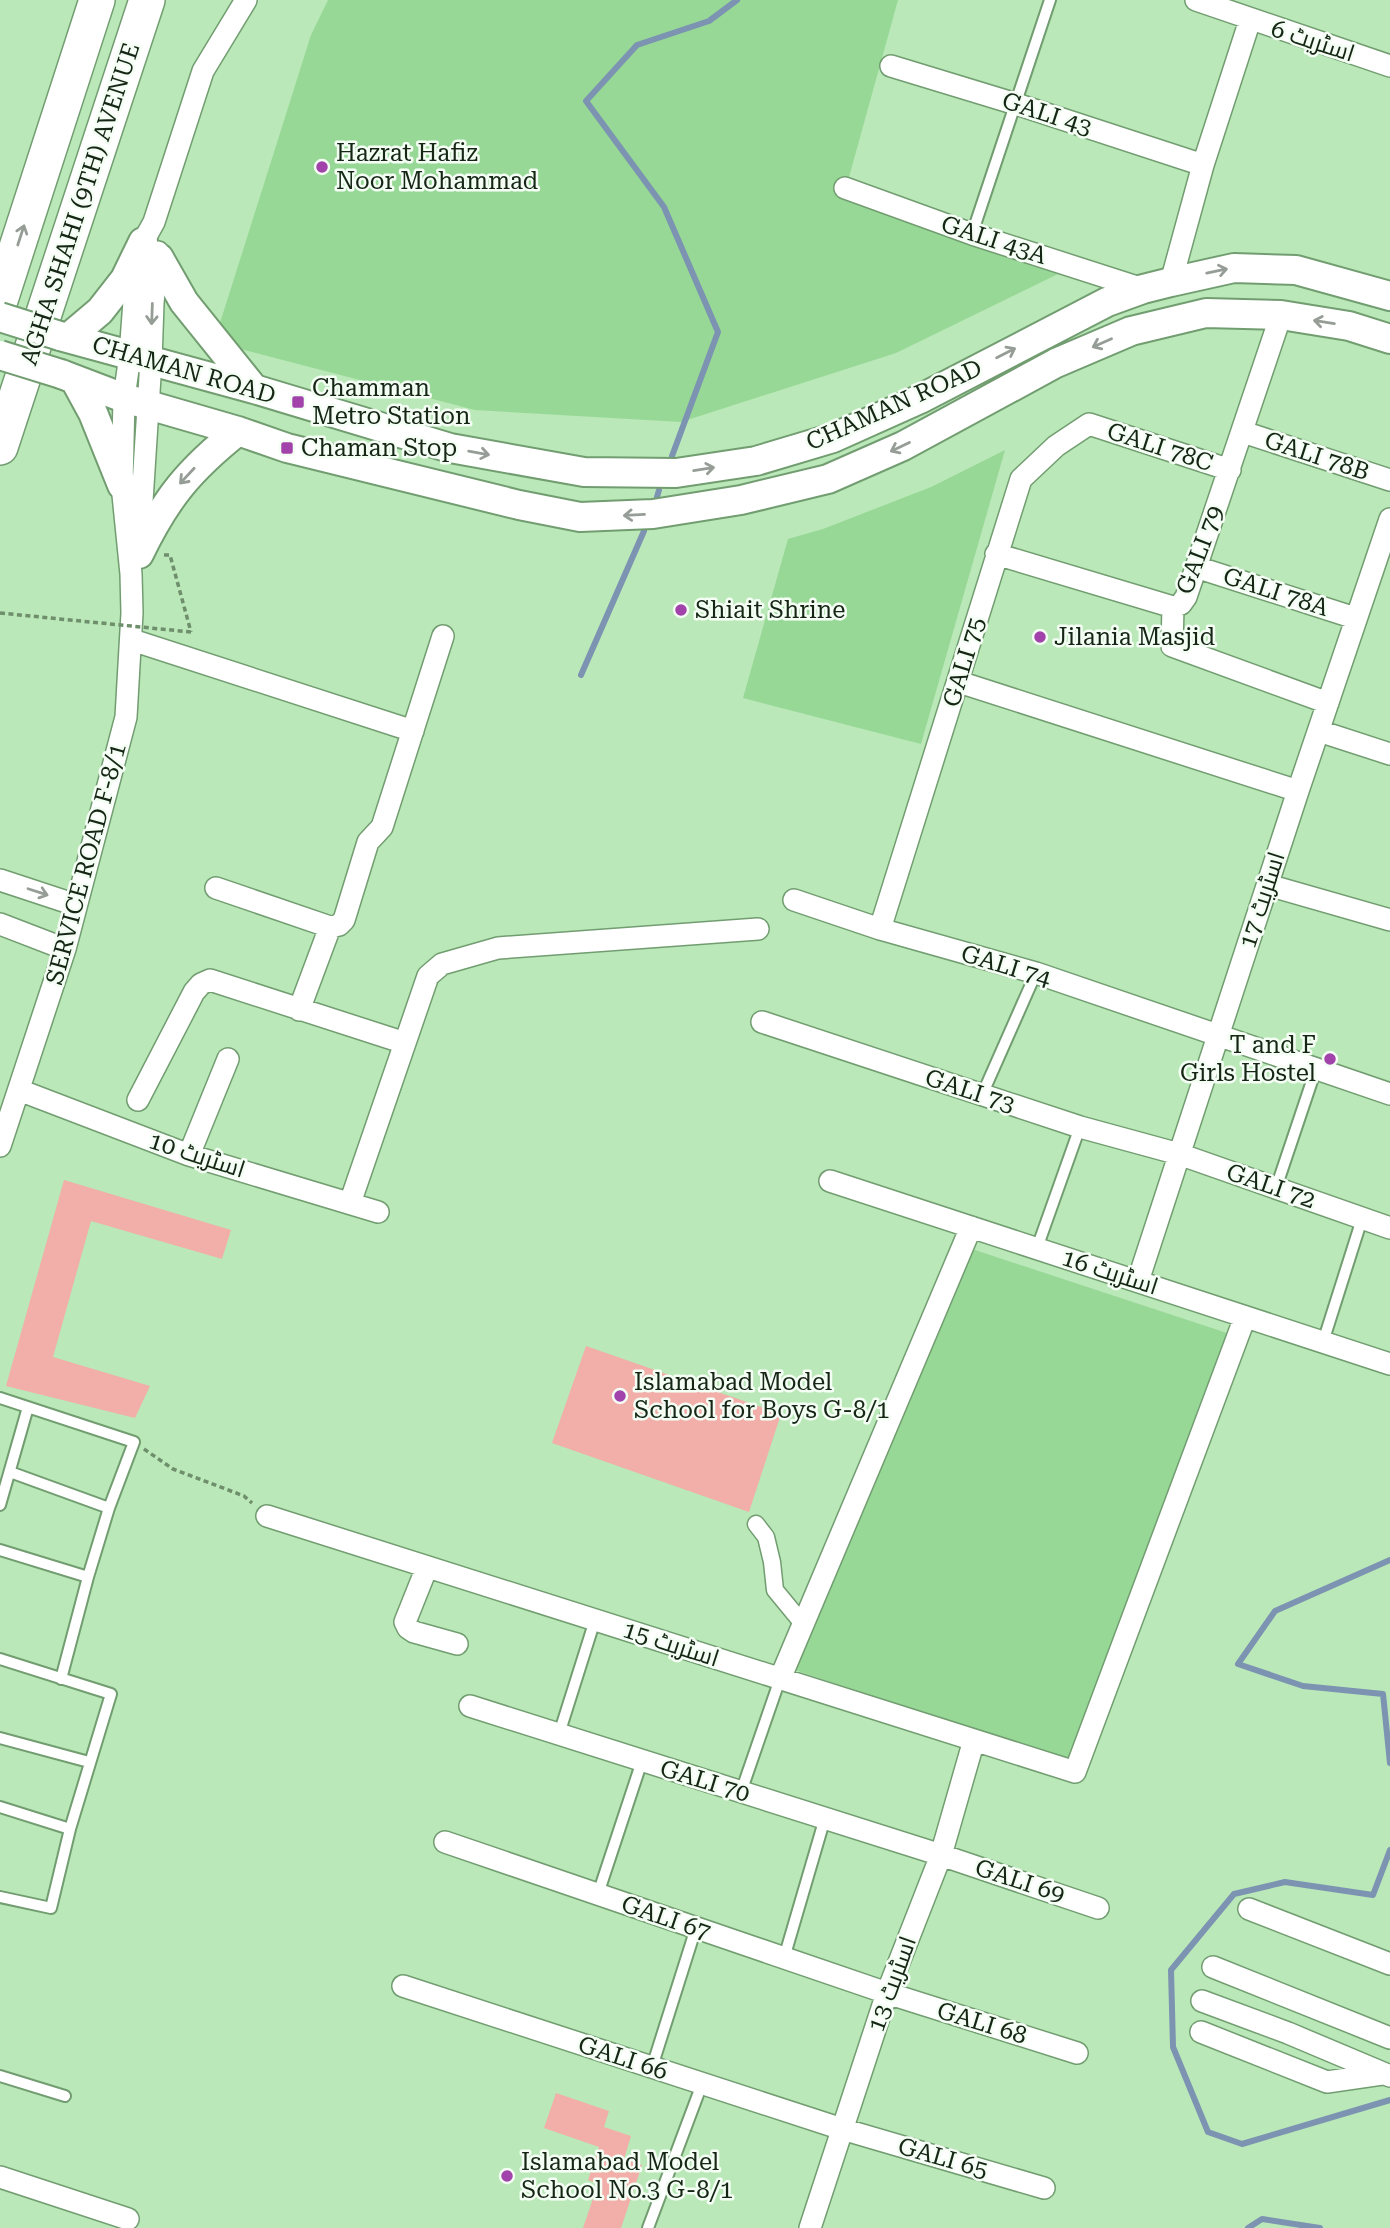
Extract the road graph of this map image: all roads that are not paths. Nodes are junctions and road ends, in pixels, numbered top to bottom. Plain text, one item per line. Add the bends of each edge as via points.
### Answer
1 (97, 0) edge
2 (148, 0) edge
3 (246, 0) edge
4 (1050, 0) edge
5 (1196, 0) edge
6 (1250, 20) junction
7 (891, 66) dead end
8 (1390, 66) edge
9 (1016, 104) junction
10 (1203, 165) junction
11 (845, 188) dead end
12 (972, 234) junction
13 (152, 241) junction
14 (1171, 282) junction
15 (1143, 289) junction
16 (1390, 296) edge
17 (0, 300) edge
18 (1282, 315) junction
19 (0, 317) edge
20 (64, 337) junction
21 (1390, 339) edge
22 (0, 355) edge
23 (141, 358) junction
24 (68, 377) junction
25 (254, 388) junction
26 (125, 398) junction
27 (1089, 424) joint
28 (238, 430) junction
29 (1243, 432) junction
30 (0, 447) edge
31 (1230, 470) junction
32 (1390, 480) edge
33 (122, 485) junction
34 (1390, 520) edge
35 (996, 554) junction
36 (1384, 555) edge
37 (135, 564) junction
38 (1196, 567) junction
39 (1172, 607) junction
40 (1356, 618) junction
41 (443, 636) dead end
42 (132, 639) junction
43 (959, 682) junction
44 (1328, 704) junction
45 (1319, 731) junction
46 (413, 732) junction
47 (1390, 754) edge
48 (1298, 791) junction
49 (0, 880) edge
50 (1268, 885) junction
51 (215, 888) dead end
52 (794, 900) dead end
53 (76, 905) junction
54 (1390, 920) edge
55 (0, 924) edge
56 (330, 927) junction
57 (758, 929) dead end
58 (880, 929) junction
59 (65, 949) junction
60 (1036, 973) junction
61 (299, 1010) junction
62 (762, 1022) dead end
63 (1217, 1036) junction
64 (405, 1043) junction
65 (228, 1059) dead end
66 (1316, 1069) junction
67 (19, 1090) junction
68 (1390, 1094) edge
69 (982, 1095) junction
70 (138, 1100) dead end
71 (1080, 1127) junction
72 (0, 1146) edge
73 (1179, 1154) junction
74 (189, 1155) junction
75 (830, 1181) dead end
76 (1276, 1188) junction
77 (350, 1203) junction
78 (379, 1212) dead end
79 (1362, 1219) junction
80 (971, 1227) junction
81 (1390, 1228) edge
82 (1037, 1248) junction
83 (1138, 1282) junction
84 (1245, 1317) junction
85 (1323, 1342) junction
86 (1390, 1364) edge
87 (0, 1398) edge
88 (28, 1407) junction
89 (10, 1472) junction
90 (0, 1505) edge
91 (108, 1508) junction
92 (267, 1516) road end
93 (756, 1524) dead end
94 (0, 1550) edge
95 (427, 1567) junction
96 (88, 1577) junction
97 (595, 1620) junction
98 (803, 1624) junction
99 (457, 1644) dead end
100 (0, 1659) edge
101 (61, 1679) junction
102 (780, 1679) junction
103 (470, 1706) dead end
104 (559, 1734) junction
105 (0, 1738) edge
106 (974, 1740) junction
107 (642, 1760) junction
108 (89, 1762) junction
109 (741, 1792) junction
110 (0, 1807) edge
111 (825, 1818) junction
112 (70, 1829) junction
113 (445, 1842) dead end
114 (941, 1855) junction
115 (598, 1894) junction
116 (0, 1897) edge
117 (1098, 1908) dead end
118 (1250, 1909) dead end
119 (696, 1928) junction
120 (785, 1958) junction
121 (1390, 1964) edge
122 (1213, 1967) dead end
123 (403, 1986) dead end
124 (887, 1993) junction
125 (1202, 2001) dead end
126 (1201, 2032) dead end
127 (1390, 2038) edge
128 (1077, 2053) dead end
129 (652, 2067) junction
130 (1387, 2075) edge
131 (0, 2077) edge
132 (702, 2084) junction
133 (65, 2096) dead end
134 (842, 2129) junction
135 (0, 2177) edge
136 (1045, 2188) dead end
137 (128, 2219) dead end
138 (648, 2228) edge
139 (810, 2228) edge

17 -> 1 main road, AGHA SHAHI (9TH) AVENUE
2 - 30 main road, AGHA SHAHI (9TH) AVENUE
3 - 13 street, SERVICE ROAD F-8/1 via 203,71
4 - 9 lane
5 - 6 street, اسٹریٹ 6
6 - 8 street, اسٹریٹ 6
6 - 10 street
7 - 9 street, GALI 43
9 - 10 street, GALI 43
9 - 12 lane
10 - 14 street
11 - 12 street, GALI 43A
12 - 15 street, GALI 43A
13 - 20 street via 100,311
13 - 23 street, SERVICE ROAD F-8/1 via 135,288
13 - 25 street via 184,302
14 - 15 street, CHAMAN ROAD
14 -> 16 street, CHAMAN ROAD via 1234,268 1296,270
25 -> 15 street, CHAMAN ROAD via 450,448 584,471 676,473 755,461 833,438 920,399 1107,302
21 -> 18 street, CHAMAN ROAD via 1349,326
18 -> 28 street, CHAMAN ROAD via 1206,313 1130,331 1056,363 903,446 828,479 741,500 653,514 580,517 519,505 288,448
18 - 29 street, GALI 79
19 - 20 street, CHAMAN ROAD, bridge
20 - 23 street, CHAMAN ROAD
22 - 24 street, CHAMAN ROAD, bridge
23 - 25 street, CHAMAN ROAD
23 - 26 street, SERVICE ROAD F-8/1
24 - 26 street, CHAMAN ROAD
24 - 33 street via 93,414
26 - 28 street, CHAMAN ROAD
26 - 33 street, SERVICE ROAD F-8/1
26 - 37 street, SERVICE ROAD F-8/1
27 - 31 street, GALI 78C
27 - 35 street, GALI 75 via 1056,446 1021,479
28 -> 37 street via 179,485 156,518
29 - 31 street, GALI 79
29 - 32 street, GALI 78B
31 - 38 street, GALI 79
33 - 37 street, SERVICE ROAD F-8/1
34 - 36 street, اسٹریٹ 17
35 - 39 street, GALI 79
35 - 43 street, GALI 75
36 - 40 street, اسٹریٹ 17
37 - 42 street, SERVICE ROAD F-8/1
38 - 39 street, GALI 79 via 1186,597
38 - 40 street, GALI 78A
39 - 44 street via 1171,646
40 - 44 street, اسٹریٹ 17
41 - 46 street
42 - 46 street
42 - 53 street, SERVICE ROAD F-8/1 via 127,717
43 - 48 street
43 - 58 street, GALI 75
44 - 45 street, اسٹریٹ 17
45 - 47 street
45 - 48 street, اسٹریٹ 17
46 - 56 street via 382,827 368,842 344,920
48 - 50 street, اسٹریٹ 17
49 -> 53 street
50 - 54 street
50 - 63 street, اسٹریٹ 17
51 - 56 street
52 - 58 street, GALI 74
53 - 59 street, SERVICE ROAD F-8/1
55 - 59 street
56 - 61 street
57 - 64 street via 498,948 442,964 428,976
58 - 60 street, GALI 74
59 - 67 street, SERVICE ROAD F-8/1
60 - 63 street, GALI 74
60 - 69 lane
61 - 64 street
61 - 70 street via 210,980 201,984
62 - 69 street, GALI 73
63 - 66 street, GALI 74
63 - 73 street, اسٹریٹ 17
64 - 77 street
65 - 74 street
66 - 68 street, GALI 74
66 - 76 lane
67 - 72 street, SERVICE ROAD F-8/1
67 - 74 street, اسٹریٹ 10
69 - 71 street, GALI 73
71 - 73 street, GALI 73
71 - 82 lane
73 - 76 street, GALI 72
73 - 83 street, اسٹریٹ 17
74 - 77 street, اسٹریٹ 10
75 - 80 street, اسٹریٹ 16
76 - 79 street, GALI 72
77 - 78 street, اسٹریٹ 10
79 - 81 street, GALI 72
79 - 85 lane
80 - 82 street, اسٹریٹ 16
80 - 98 street
82 - 83 street, اسٹریٹ 16
83 - 84 street, اسٹریٹ 16
84 - 85 street, اسٹریٹ 16
84 - 106 street, اسٹریٹ 15 via 1075,1772
85 - 86 street, اسٹریٹ 16
87 - 88 lane
88 - 89 lane
88 - 91 lane via 134,1442
89 - 90 lane
89 - 91 lane
91 - 96 lane
92 - 95 street, اسٹریٹ 15
93 - 98 street via 766,1537 775,1590
94 - 96 lane
95 - 97 street, اسٹریٹ 15
95 - 99 street via 405,1622 414,1632
96 - 101 lane
97 - 102 street, اسٹریٹ 15
97 - 104 lane
98 - 102 street
100 - 101 lane
101 - 108 lane via 111,1694
102 - 106 street, اسٹریٹ 15
102 - 109 lane
103 - 104 street, GALI 70
104 - 107 street, GALI 70
105 - 108 lane
106 - 114 street, اسٹریٹ 13
107 - 109 street, GALI 70
107 - 115 lane
108 - 112 lane
109 - 111 street, GALI 70
110 - 112 lane
111 - 114 street, GALI 70
111 - 120 lane
112 - 116 lane via 51,1908
113 - 115 street, GALI 67
114 - 117 street, GALI 69
114 - 124 street, اسٹریٹ 13
115 - 119 street, GALI 67
118 - 121 street
119 - 120 street, GALI 67
119 - 129 lane
120 - 124 street, GALI 67
122 - 127 street
123 - 129 street, GALI 66
124 - 128 street, GALI 68
124 - 134 street, اسٹریٹ 13
125 - 130 street
126 - 130 street via 1327,2082
129 - 132 street, GALI 66
131 - 133 lane
132 - 134 street, GALI 66
132 - 138 lane
134 - 136 street, GALI 65
134 - 139 street, اسٹریٹ 13
135 - 137 street

